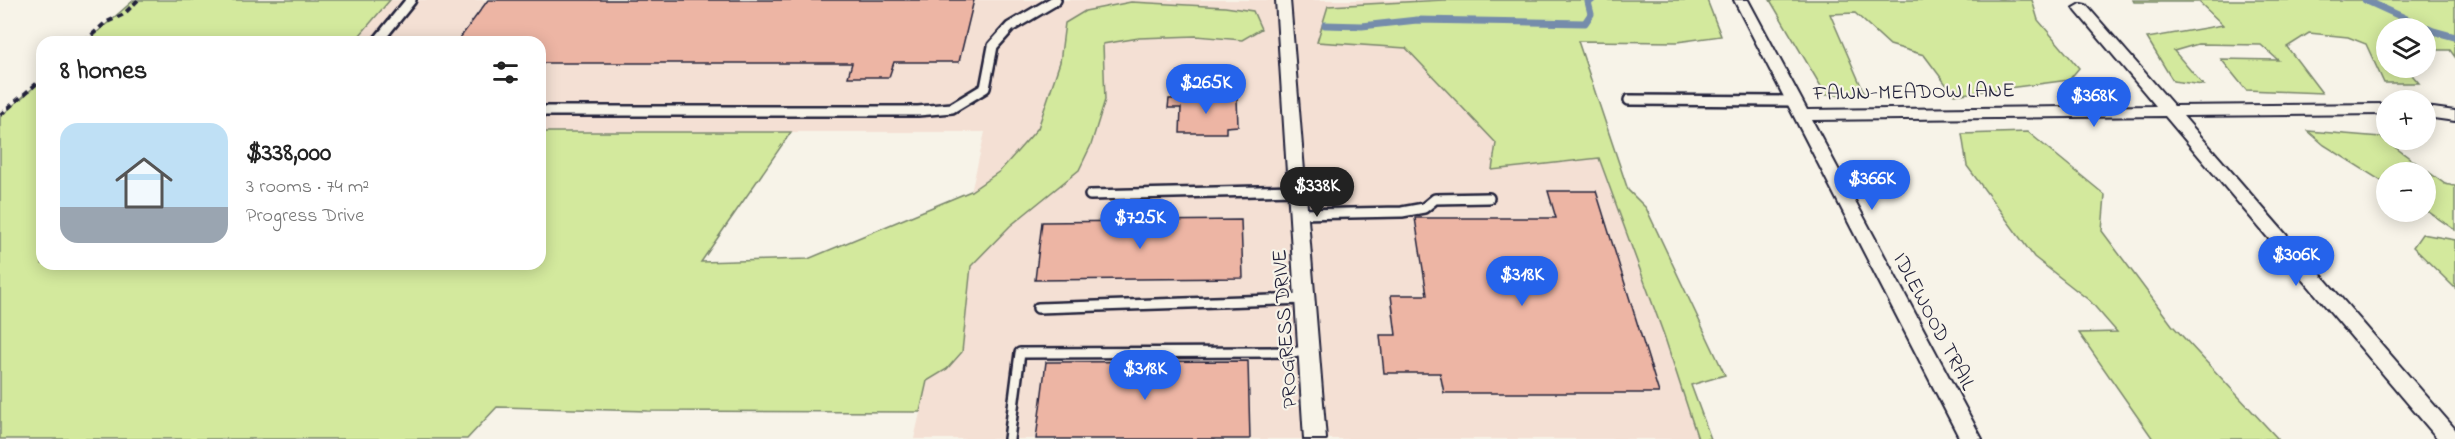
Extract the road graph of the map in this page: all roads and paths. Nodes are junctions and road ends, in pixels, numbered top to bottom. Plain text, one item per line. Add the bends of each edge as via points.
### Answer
1 (138, 0) edge
2 (411, 0) edge
3 (1056, 0) edge
4 (1283, 0) edge
5 (1741, 0) edge
6 (2081, 8) dead end
7 (91, 36) edge
8 (382, 36) edge
9 (36, 84) edge
10 (1629, 100) dead end
11 (1798, 108) junction
12 (2376, 109) edge
13 (2169, 110) junction
14 (546, 111) edge
15 (2436, 113) edge
16 (0, 116) edge
17 (2455, 116) edge
18 (1297, 189) junction
19 (1090, 195) dead end
20 (1489, 198) dead end
21 (1298, 214) junction
22 (1305, 299) junction
23 (1038, 308) dead end
24 (1309, 352) junction
25 (1009, 439) edge
26 (1315, 439) edge
27 (1971, 439) edge
28 (2451, 439) edge

1 - 7 path
2 - 8 lane
3 - 14 lane via 1010,27 993,46 985,88 952,108
4 - 18 street, PROGRESS DRIVE
5 - 11 street, IDLEWOOD TRAIL
6 - 13 street
9 - 16 path
10 - 11 lane
11 - 13 street, FAWN-MEADOW LANE
11 - 27 street, IDLEWOOD TRAIL
12 - 13 street, FAWN-MEADOW LANE
13 - 28 street
15 - 17 street
18 - 19 lane
18 - 21 street, PROGRESS DRIVE
20 - 21 lane via 1435,199 1424,208 1402,212
21 - 22 street, PROGRESS DRIVE
22 - 23 lane
22 - 24 street, PROGRESS DRIVE
24 - 25 lane via 1020,353
24 - 26 street, PROGRESS DRIVE

